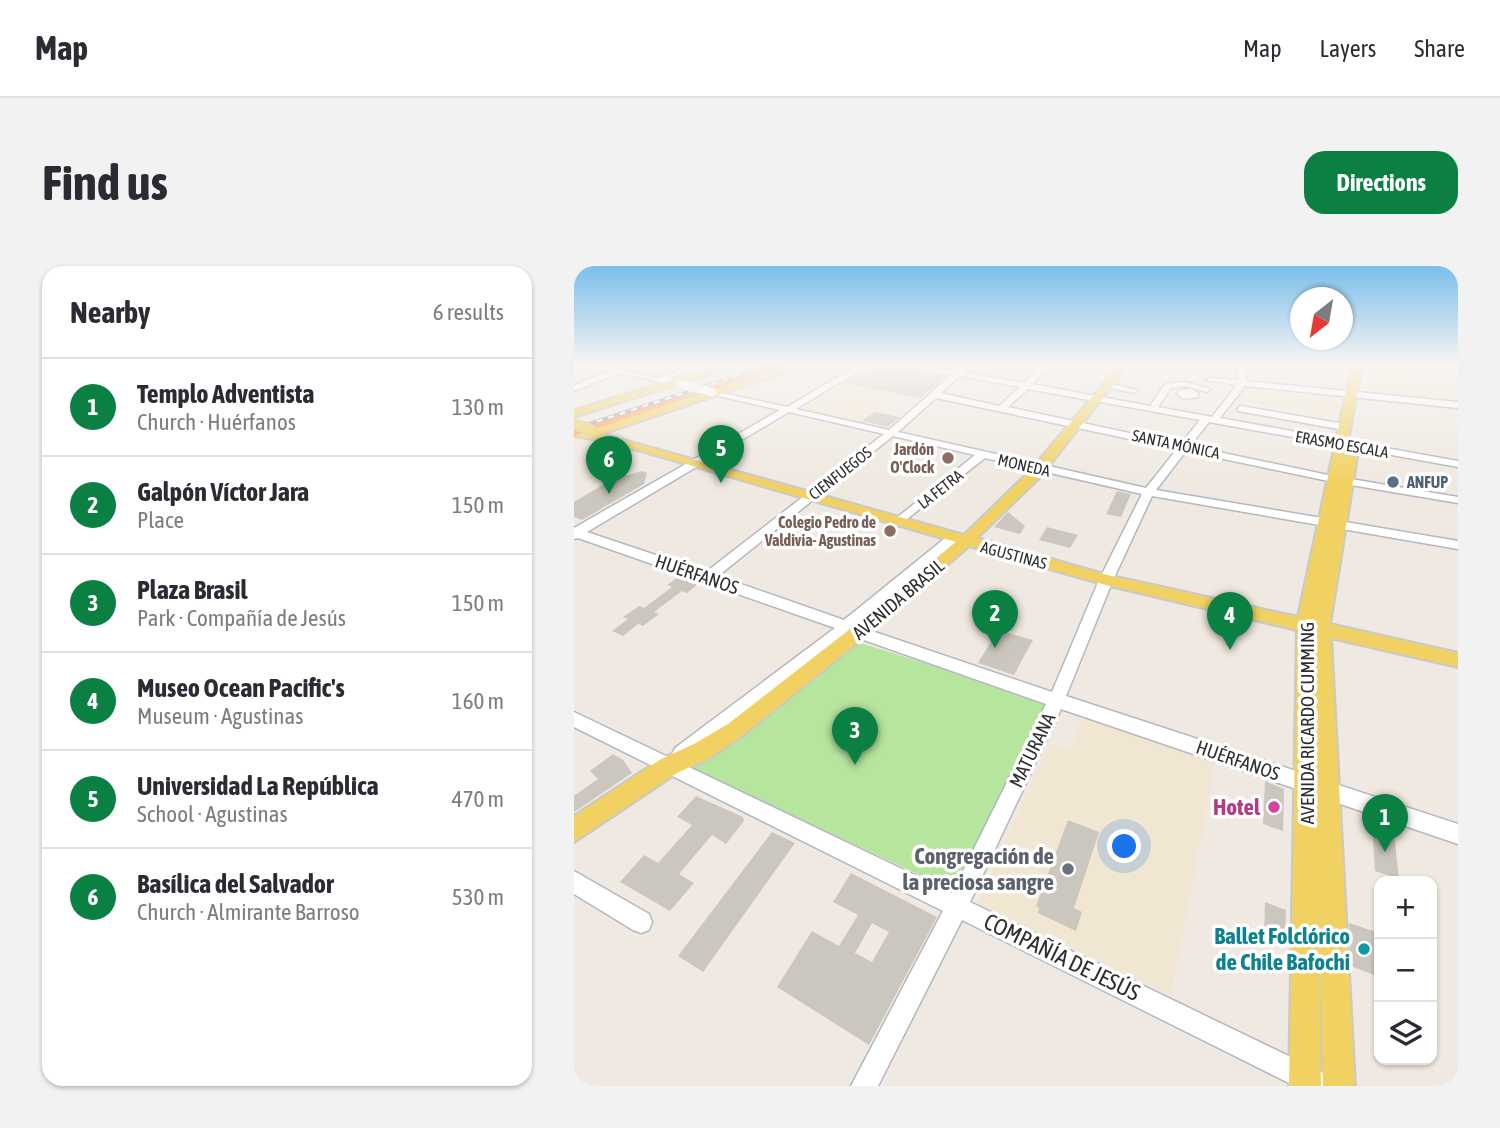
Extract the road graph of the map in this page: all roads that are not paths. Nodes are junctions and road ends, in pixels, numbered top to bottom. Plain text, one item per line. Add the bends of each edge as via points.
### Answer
1 (609, 403) edge
2 (655, 403) edge
3 (668, 403) edge
4 (679, 403) edge
5 (758, 403) edge
6 (799, 403) edge
7 (927, 403) edge
8 (976, 403) edge
9 (1007, 403) edge
10 (1087, 403) edge
11 (1115, 403) edge
12 (1156, 403) edge
13 (1205, 403) edge
14 (1353, 403) edge
15 (1355, 403) edge
16 (1002, 408) junction
17 (1241, 409) dead end
18 (787, 410) junction
19 (1152, 410) junction
20 (574, 414) edge
21 (1209, 420) junction
22 (1072, 422) junction
23 (1345, 427) junction
24 (586, 431) edge
25 (891, 433) junction
26 (1347, 445) junction
27 (1185, 446) junction
28 (982, 455) junction
29 (696, 463) junction
30 (1458, 464) edge
31 (1034, 467) junction
32 (1340, 480) junction
33 (1148, 492) junction
34 (810, 496) junction
35 (1458, 500) edge
36 (898, 522) junction
37 (1332, 524) junction
38 (575, 533) edge
39 (959, 540) junction
40 (1458, 545) edge
41 (708, 577) junction
42 (1106, 580) junction
43 (1313, 627) junction
44 (852, 630) junction
45 (1458, 660) edge
46 (1057, 699) junction
47 (574, 719) edge
48 (669, 766) junction
49 (1318, 787) junction
50 (574, 830) edge
51 (1458, 834) edge
52 (574, 882) edge
53 (1321, 895) junction
54 (958, 905) junction
55 (641, 922) dead end
56 (1312, 1083) edge
57 (864, 1086) edge
58 (1339, 1086) edge

1 - 20 main road
2 - 24 highway
3 - 24 highway
4 - 24 main road
5 - 18 street, MONEDA
6 - 18 street
7 - 25 street, CIENFUEGOS
8 - 16 street, SANTA MÓNICA
9 - 16 street
10 - 22 main road, AVENIDA BRASIL
11 - 19 street, ERASMO ESCALA
12 - 19 street
13 - 21 street, MATURANA
14 - 23 main road, AVENIDA RICARDO CUMMING
15 - 26 main road, AVENIDA RICARDO CUMMING
16 - 22 street, SANTA MÓNICA
17 - 23 street
18 - 25 street, MONEDA
18 - 29 street
19 - 21 street, ERASMO ESCALA
21 - 26 street, ERASMO ESCALA
21 - 27 street, MATURANA
22 - 27 street, SANTA MÓNICA
22 - 31 main road, AVENIDA BRASIL
23 - 26 main road, AVENIDA RICARDO CUMMING
24 - 29 main road, AGUSTINAS
25 - 28 street, MONEDA
25 - 34 street, CIENFUEGOS
26 - 30 street, ERASMO ESCALA
26 - 32 main road, AVENIDA RICARDO CUMMING
27 - 32 street, SANTA MÓNICA
27 - 33 street, MATURANA
28 - 31 street, MONEDA
28 - 36 street, LA FETRA
29 - 34 main road, AGUSTINAS
29 - 38 street
31 - 33 street, MONEDA
31 - 39 main road, AVENIDA BRASIL
32 - 35 street, SANTA MÓNICA
32 - 37 main road, AVENIDA RICARDO CUMMING
33 - 37 street, MONEDA
33 - 42 street, MATURANA
34 - 36 main road, AGUSTINAS
34 - 41 street, CIENFUEGOS
36 - 39 main road, AGUSTINAS
37 - 40 street, MONEDA
37 - 43 main road, AVENIDA RICARDO CUMMING
38 - 41 street, HUÉRFANOS
39 - 42 main road, AGUSTINAS
39 - 44 main road, AVENIDA BRASIL
41 - 44 street, HUÉRFANOS
42 - 43 main road, AGUSTINAS
42 - 46 street, MATURANA
43 - 45 main road, AGUSTINAS
43 - 49 main road, AVENIDA RICARDO CUMMING
44 - 46 street, HUÉRFANOS
44 - 48 main road, AVENIDA BRASIL via 735,730
46 - 49 street, HUÉRFANOS
46 - 54 street, MATURANA
47 - 48 street, COMPAÑÍA DE JESÚS
48 - 50 main road, AVENIDA BRASIL
48 - 54 street, COMPAÑÍA DE JESÚS
49 - 51 street, HUÉRFANOS
49 - 53 main road, AVENIDA RICARDO CUMMING
52 - 55 street
53 - 56 main road, AVENIDA RICARDO CUMMING
53 - 58 main road, AVENIDA RICARDO CUMMING
54 - 56 street, COMPAÑÍA DE JESÚS
54 - 57 street, MATURANA

